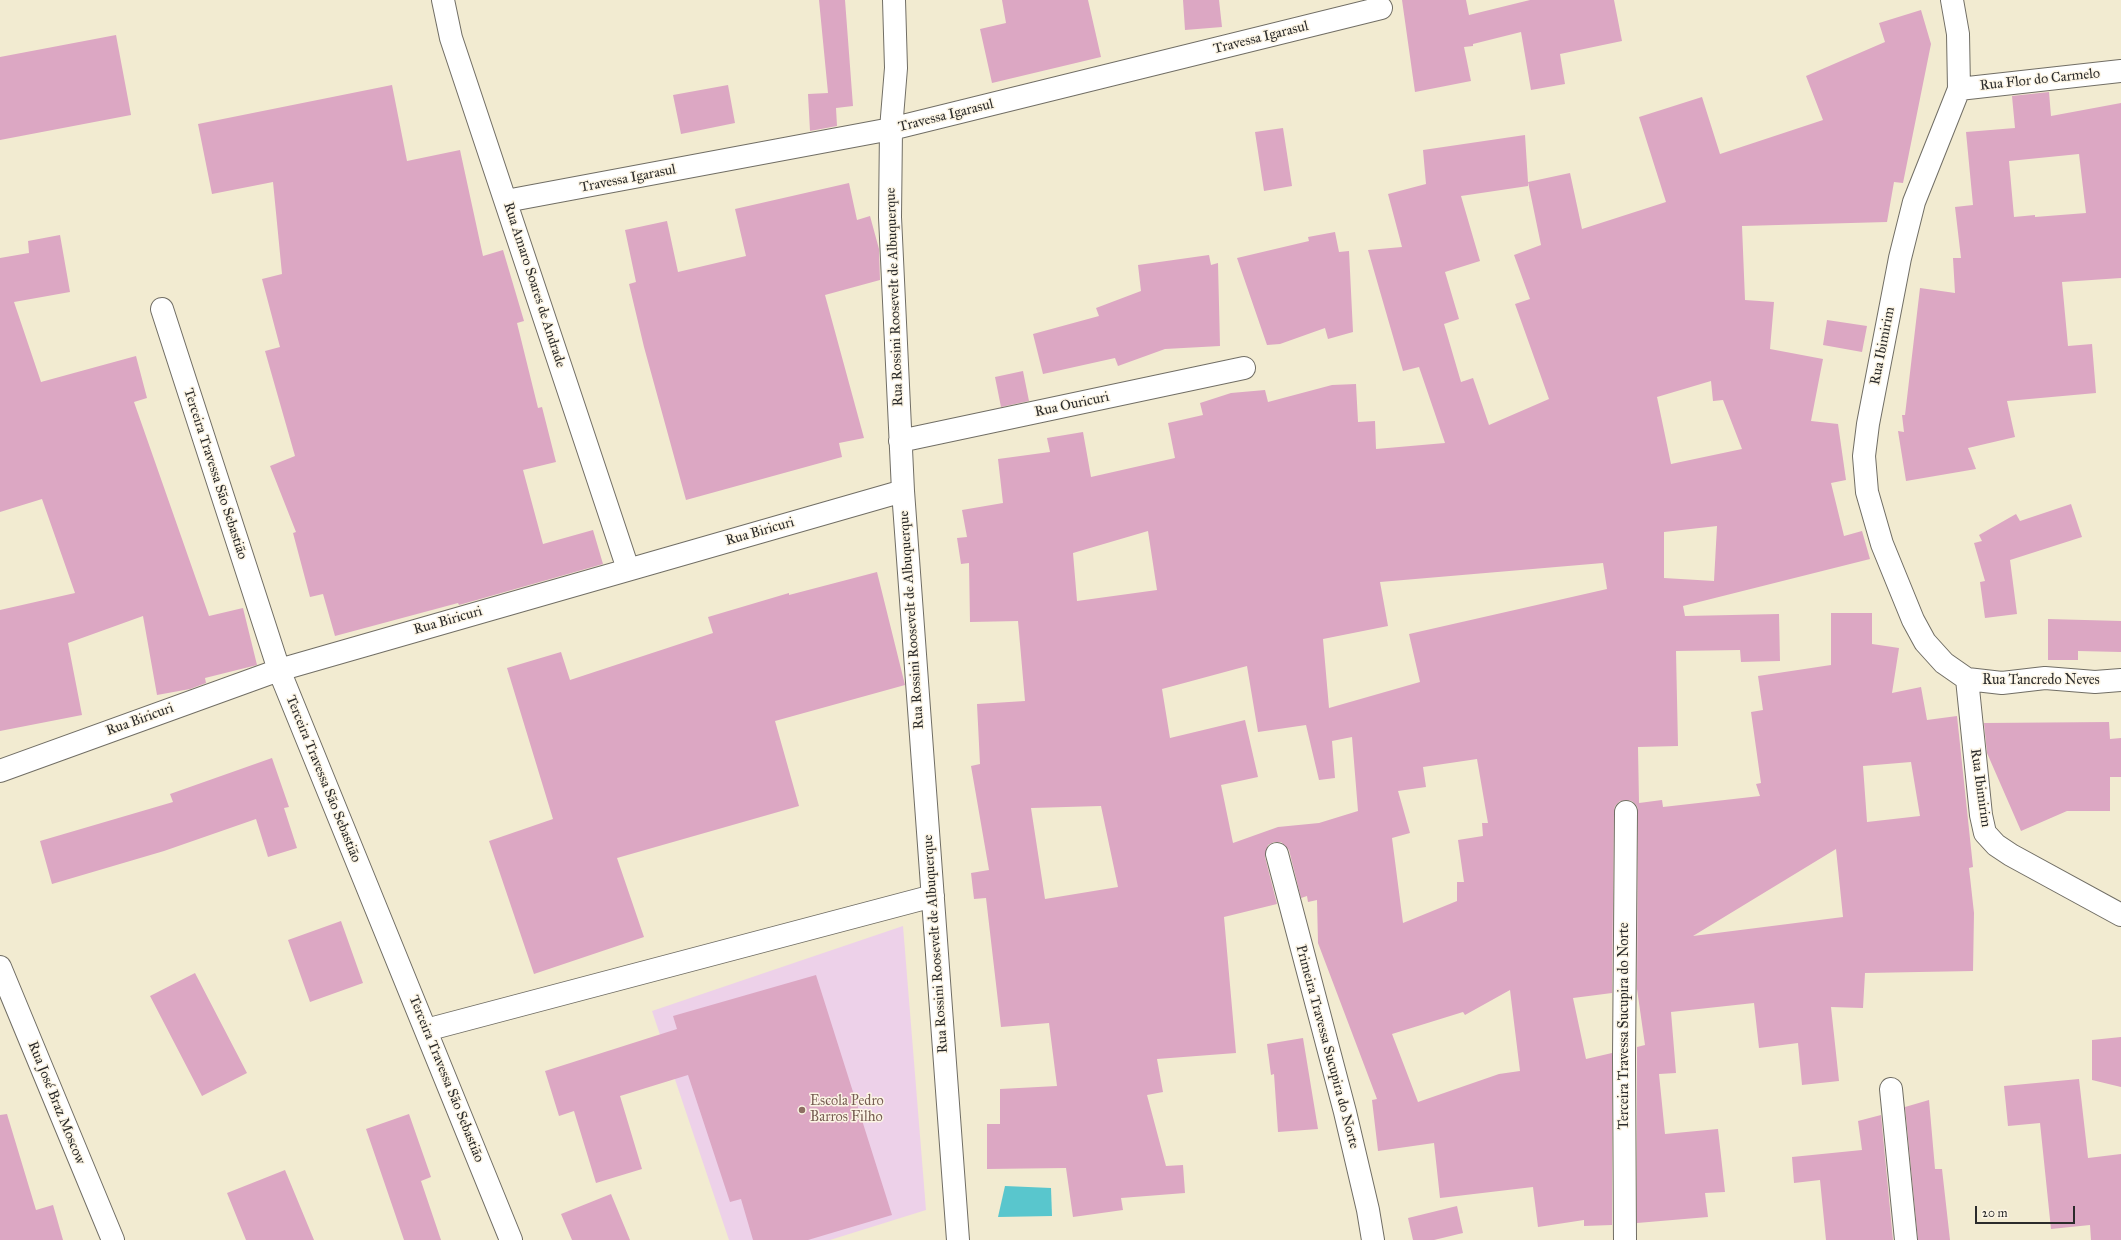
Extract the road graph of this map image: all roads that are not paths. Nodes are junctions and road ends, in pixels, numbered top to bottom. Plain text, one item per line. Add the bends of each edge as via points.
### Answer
1 (443, 0) edge
2 (894, 0) edge
3 (1952, 0) edge
4 (1381, 8) dead end
5 (2121, 71) edge
6 (1959, 89) junction
7 (891, 129) junction
8 (506, 201) junction
9 (162, 309) dead end
10 (1244, 368) dead end
11 (900, 441) junction
12 (903, 491) junction
13 (628, 569) junction
14 (279, 670) junction
15 (1964, 677) junction
16 (2121, 680) edge
17 (0, 771) edge
18 (1626, 812) dead end
19 (1276, 854) dead end
20 (933, 896) junction
21 (2121, 915) edge
22 (0, 967) edge
23 (426, 1030) junction
24 (1890, 1089) dead end
25 (113, 1240) edge
26 (511, 1240) edge
27 (958, 1240) edge
28 (1373, 1240) edge
29 (1625, 1240) edge
30 (1906, 1240) edge

1 - 8 street, Rua Amaro Soares de Andrade via 451,38
2 - 7 street, Rua Rossini Roosevelt de Albuquerque via 896,68
3 - 6 street, Rua Ibimirim via 1958,34
4 - 7 street, Travessa Igarasul
5 - 6 street, Rua Flor do Carmelo
6 - 15 street, Rua Ibimirim via 1914,202 1900,258 1864,456 1867,492 1882,544 1913,620 1925,642 1944,663
7 - 8 street, Travessa Igarasul
7 - 11 street, Rua Rossini Roosevelt de Albuquerque via 890,217
8 - 13 street, Rua Amaro Soares de Andrade
9 - 14 street, Terceira Travessa São Sebastião
10 - 11 street, Rua Ouricuri
11 - 12 street, Rua Rossini Roosevelt de Albuquerque
12 - 13 street, Rua Biricuri
12 - 20 street, Rua Rossini Roosevelt de Albuquerque
13 - 14 street, Rua Biricuri
14 - 17 street, Rua Biricuri
14 - 23 street, Terceira Travessa São Sebastião
15 - 16 street, Rua Tancredo Neves via 2002,683 2045,678 2095,682
15 - 21 street, Rua Ibimirim via 1985,833 1996,845 2011,855
18 - 29 street, Terceira Travessa Sucupira do Norte
19 - 28 street, Primeira Travessa Sucupira do Norte via 1345,1112
20 - 23 street
20 - 27 street, Rua Rossini Roosevelt de Albuquerque
22 - 25 street, Rua José Braz Moscow
23 - 26 street, Terceira Travessa São Sebastião
24 - 30 street

